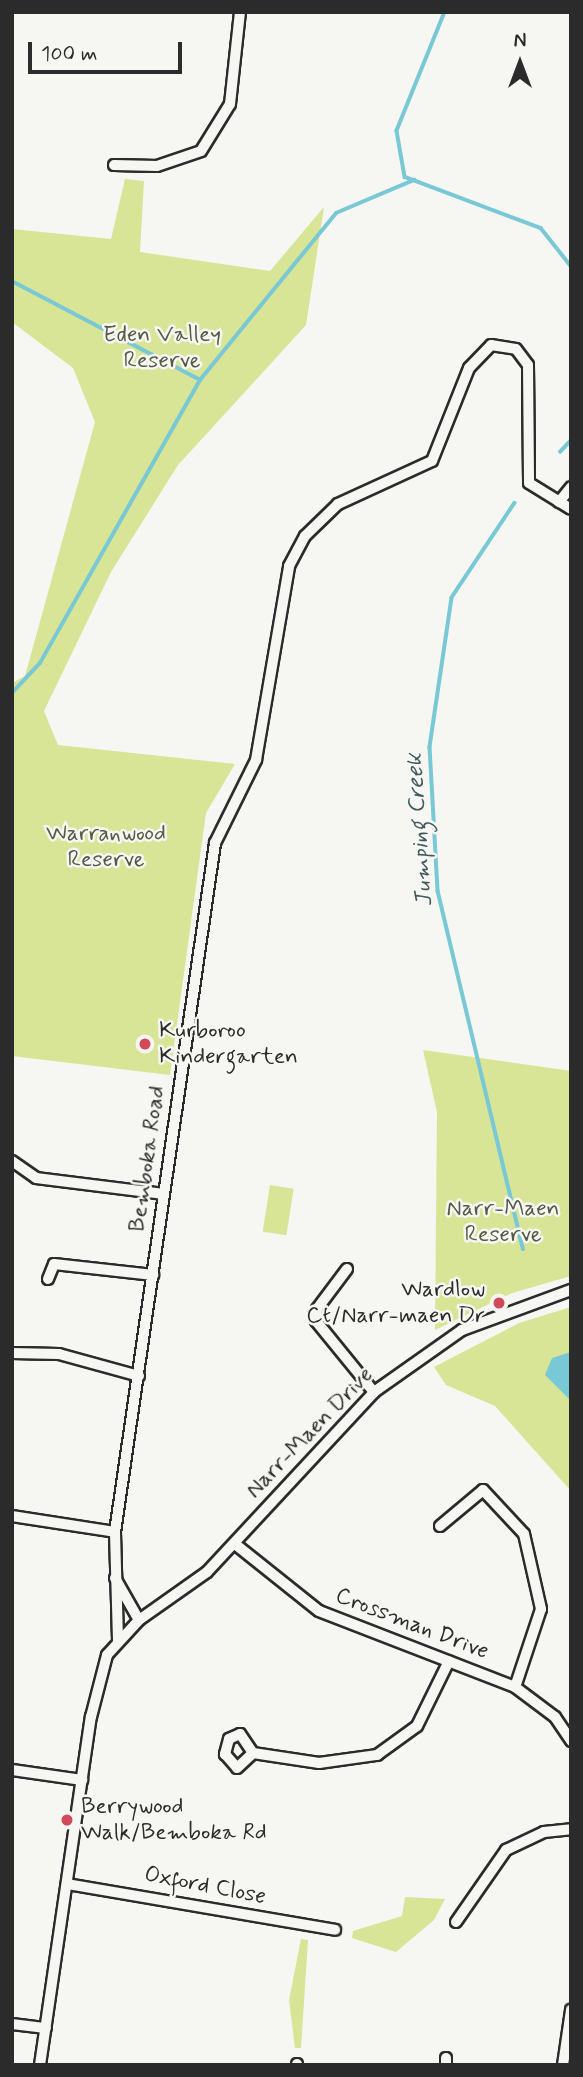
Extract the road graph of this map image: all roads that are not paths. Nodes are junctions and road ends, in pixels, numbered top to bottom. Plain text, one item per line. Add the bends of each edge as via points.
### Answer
1 (240, 12) edge
2 (114, 165) dead end
3 (571, 487) edge
4 (559, 502) junction
5 (571, 509) edge
6 (12, 1161) edge
7 (164, 1194) junction
8 (347, 1269) dead end
9 (153, 1275) junction
10 (48, 1279) dead end
11 (571, 1290) edge
12 (12, 1353) edge
13 (139, 1376) junction
14 (374, 1392) junction
15 (12, 1516) edge
16 (440, 1525) dead end
17 (115, 1532) junction
18 (235, 1544) junction
19 (113, 1572) junction
20 (139, 1620) junction
21 (118, 1640) junction
22 (449, 1661) junction
23 (515, 1687) junction
24 (571, 1741) edge
25 (253, 1753) dead end
26 (12, 1770) edge
27 (82, 1780) junction
28 (571, 1829) edge
29 (67, 1884) junction
30 (456, 1922) dead end
31 (335, 1930) dead end
32 (571, 2010) edge
33 (12, 2024) edge
34 (46, 2028) junction
35 (40, 2065) edge
36 (563, 2065) edge

1 - 2 street via 230,104 201,151 158,166
3 - 4 street
4 - 5 street
4 - 7 street, Bemboka Road via 527,477 526,361 510,346 485,348 469,368 432,461 338,505 293,555 278,601 256,760 215,843
6 - 7 street via 36,1178
7 - 9 street, Bemboka Road
8 - 14 street via 317,1309 316,1321
9 - 10 street via 54,1264
9 - 13 street, Bemboka Road
11 - 14 street, Narr-Maen Drive via 462,1330
12 - 13 street via 59,1354
13 - 17 street, Bemboka Road
14 - 18 street, Narr-Maen Drive
15 - 17 street
16 - 23 street via 483,1490 524,1534 541,1609
17 - 19 street, Bemboka Road
18 - 20 street, Narr-Maen Drive
18 - 22 street, Crossman Drive via 319,1611
19 - 20 street
19 - 21 street, Bemboka Road
20 - 21 street
21 - 27 street via 98,1679
22 - 23 street, Crossman Drive
22 - 25 street via 417,1726 377,1755 319,1763
23 - 24 street, Crossman Drive via 555,1717
26 - 27 street
27 - 29 street
28 - 30 street via 544,1832 506,1850 481,1878
29 - 31 street, Oxford Close
29 - 34 street
32 - 36 street
33 - 34 street
34 - 35 street

